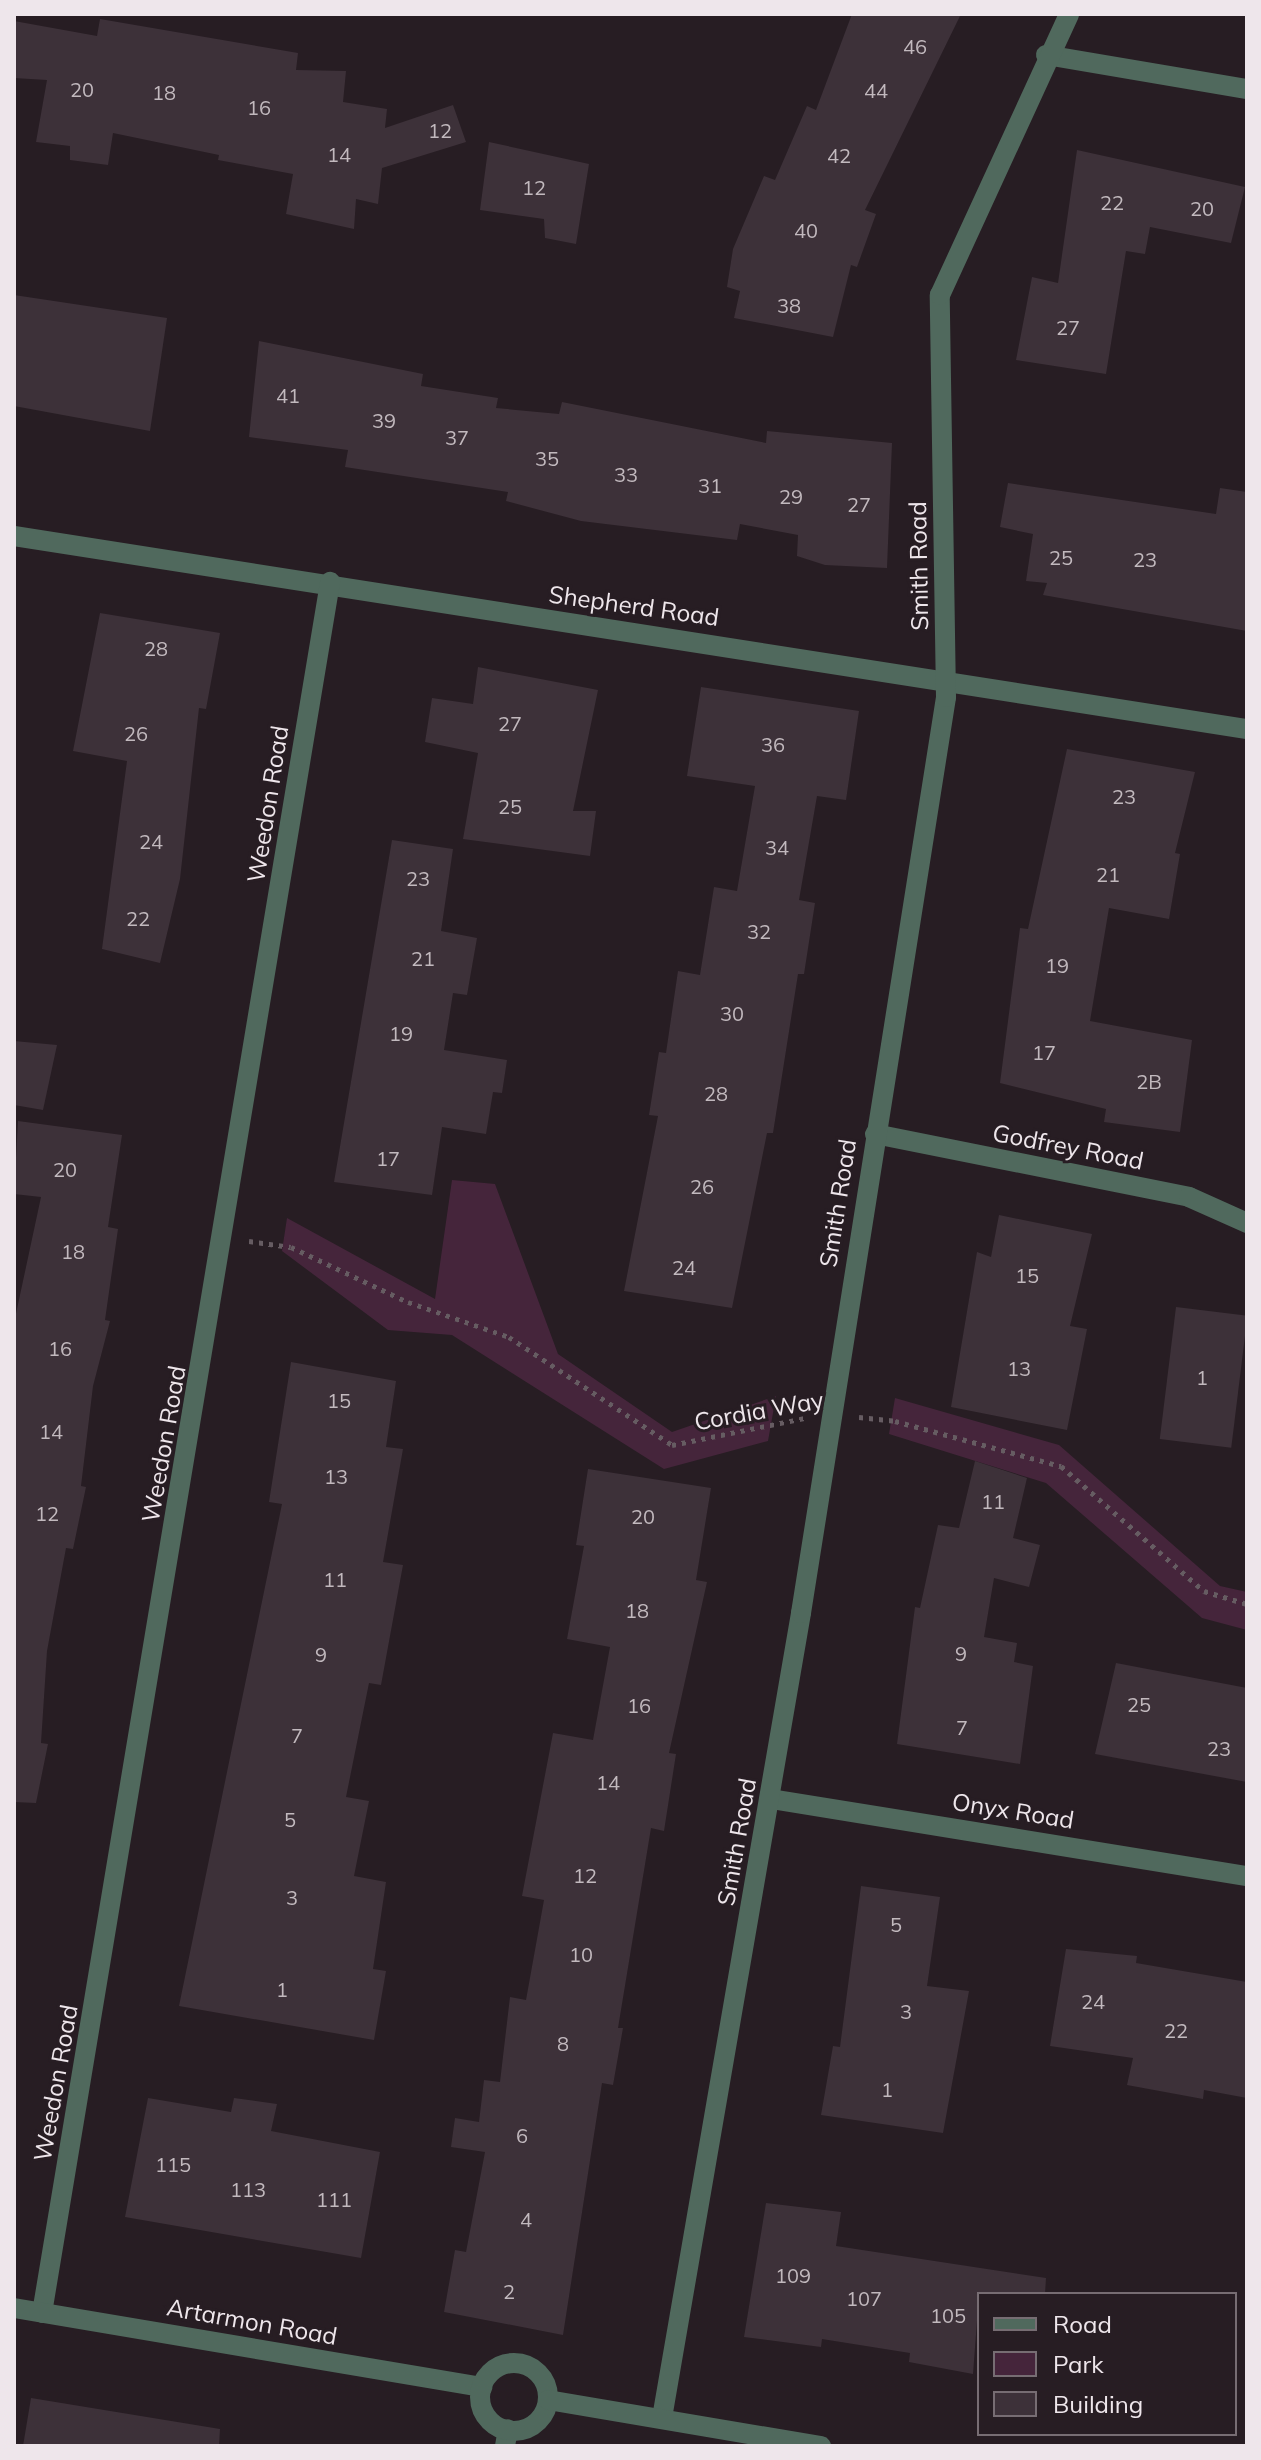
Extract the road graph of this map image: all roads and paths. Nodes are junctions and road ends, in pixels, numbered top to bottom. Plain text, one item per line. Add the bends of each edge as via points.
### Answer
1 (1069, 14) edge
2 (1046, 55) junction
3 (1247, 89) edge
4 (14, 536) edge
5 (330, 582) junction
6 (946, 679) junction
7 (1247, 729) edge
8 (875, 1134) junction
9 (1247, 1223) edge
10 (225, 1238) junction
11 (832, 1415) junction
12 (1247, 1604) edge
13 (771, 1799) junction
14 (1247, 1876) edge
15 (14, 2308) edge
16 (42, 2313) junction
17 (482, 2387) junction
18 (548, 2400) junction
19 (662, 2418) junction
20 (506, 2438) edge
21 (821, 2446) edge

1 - 2 street, Smith Road
2 - 3 street
2 - 6 street, Smith Road via 940,295
4 - 5 street, Shepherd Road
5 - 6 street, Shepherd Road
5 - 10 street, Weedon Road
6 - 7 street, Shepherd Road
6 - 8 street, Smith Road
8 - 9 street, Godfrey Road via 1189,1197
8 - 11 street, Smith Road
10 - 11 path, Cordia Way via 291,1247 408,1302 509,1337 672,1445
10 - 16 street, Weedon Road
11 - 12 path, Cordia Way via 895,1421 1061,1466 1204,1591
11 - 13 street, Smith Road
13 - 14 street, Onyx Road
13 - 19 street, Smith Road
15 - 16 street, Artarmon Road
16 - 17 street, Artarmon Road
17 - 18 street via 493,2371 521,2364 544,2381
17 - 20 street via 485,2414
18 - 19 street
18 - 20 street via 534,2424
19 - 21 street

